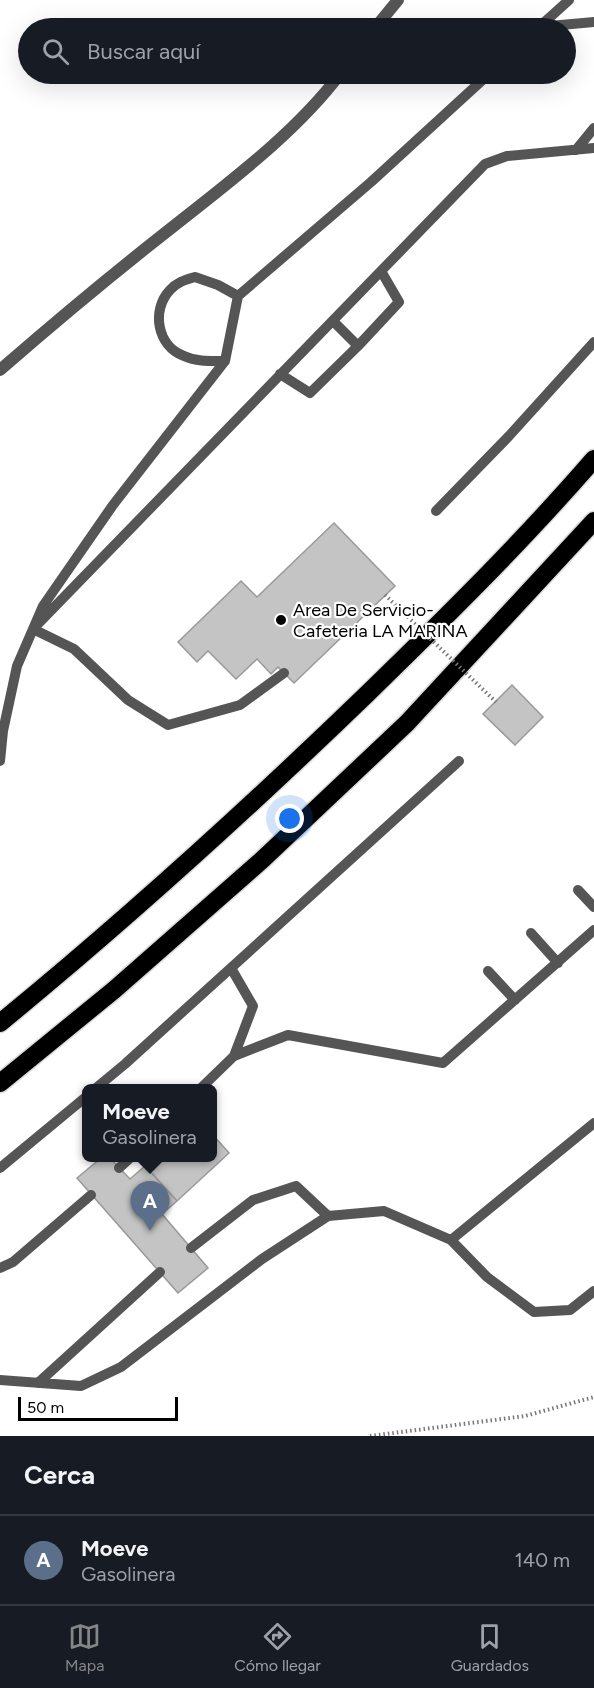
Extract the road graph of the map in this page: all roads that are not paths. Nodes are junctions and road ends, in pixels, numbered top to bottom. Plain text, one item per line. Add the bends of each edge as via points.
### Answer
1 (398, 0) edge
2 (569, 0) edge
3 (383, 18) edge
4 (549, 18) edge
5 (594, 22) edge
6 (576, 24) edge
7 (331, 84) edge
8 (478, 84) edge
9 (594, 128) edge
10 (594, 148) edge
11 (576, 150) junction
12 (381, 271) junction
13 (238, 296) junction
14 (333, 321) junction
15 (594, 342) edge
16 (358, 346) junction
17 (225, 361) junction
18 (0, 370) edge
19 (280, 374) junction
20 (594, 459) edge
21 (436, 511) dead end
22 (594, 520) edge
23 (33, 629) junction
24 (284, 673) dead end
25 (0, 761) edge
26 (459, 761) dead end
27 (578, 890) dead end
28 (594, 907) edge
29 (594, 930) edge
30 (531, 933) dead end
31 (558, 963) junction
32 (231, 968) junction
33 (488, 971) dead end
34 (515, 1000) junction
35 (0, 1023) edge
36 (234, 1056) junction
37 (0, 1083) edge
38 (102, 1084) edge
39 (206, 1084) edge
40 (82, 1100) edge
41 (594, 1123) edge
42 (126, 1162) edge
43 (0, 1168) edge
44 (119, 1168) dead end
45 (91, 1195) dead end
46 (328, 1216) junction
47 (451, 1240) junction
48 (191, 1248) dead end
49 (0, 1268) edge
50 (160, 1272) dead end
51 (594, 1291) edge
52 (0, 1380) edge
53 (38, 1383) junction

1 - 3 street
2 - 4 lane
5 - 6 lane
7 - 18 street via 248,167 87,294
8 - 13 lane
9 - 11 lane
10 - 11 lane
11 - 12 lane via 507,156 485,164
12 - 14 lane
12 - 16 lane via 399,302
13 - 17 lane
13 - 17 lane via 195,277 171,288 159,311 159,324 170,348 196,360
14 - 16 lane
14 - 19 lane
15 - 21 lane
16 - 19 lane via 310,393
17 - 23 lane via 113,505 43,606
19 - 23 lane
20 - 35 highway via 431,632 293,765
22 - 37 highway via 399,731 114,990
23 - 24 lane via 74,648 128,700 168,725 240,705
23 - 25 lane via 17,666
26 - 32 lane
27 - 28 lane
29 - 31 lane
30 - 31 lane
31 - 34 lane
32 - 36 lane via 253,1006
32 - 38 lane
33 - 34 lane
34 - 36 lane via 443,1063 288,1035
36 - 39 lane
40 - 43 lane
41 - 47 lane
42 - 44 lane
45 - 49 lane via 13,1262
46 - 47 lane via 384,1211
46 - 48 lane via 296,1186 253,1200
46 - 53 lane via 262,1259 121,1366 81,1386
47 - 51 lane via 487,1277 534,1312 570,1310
50 - 53 lane
52 - 53 lane

